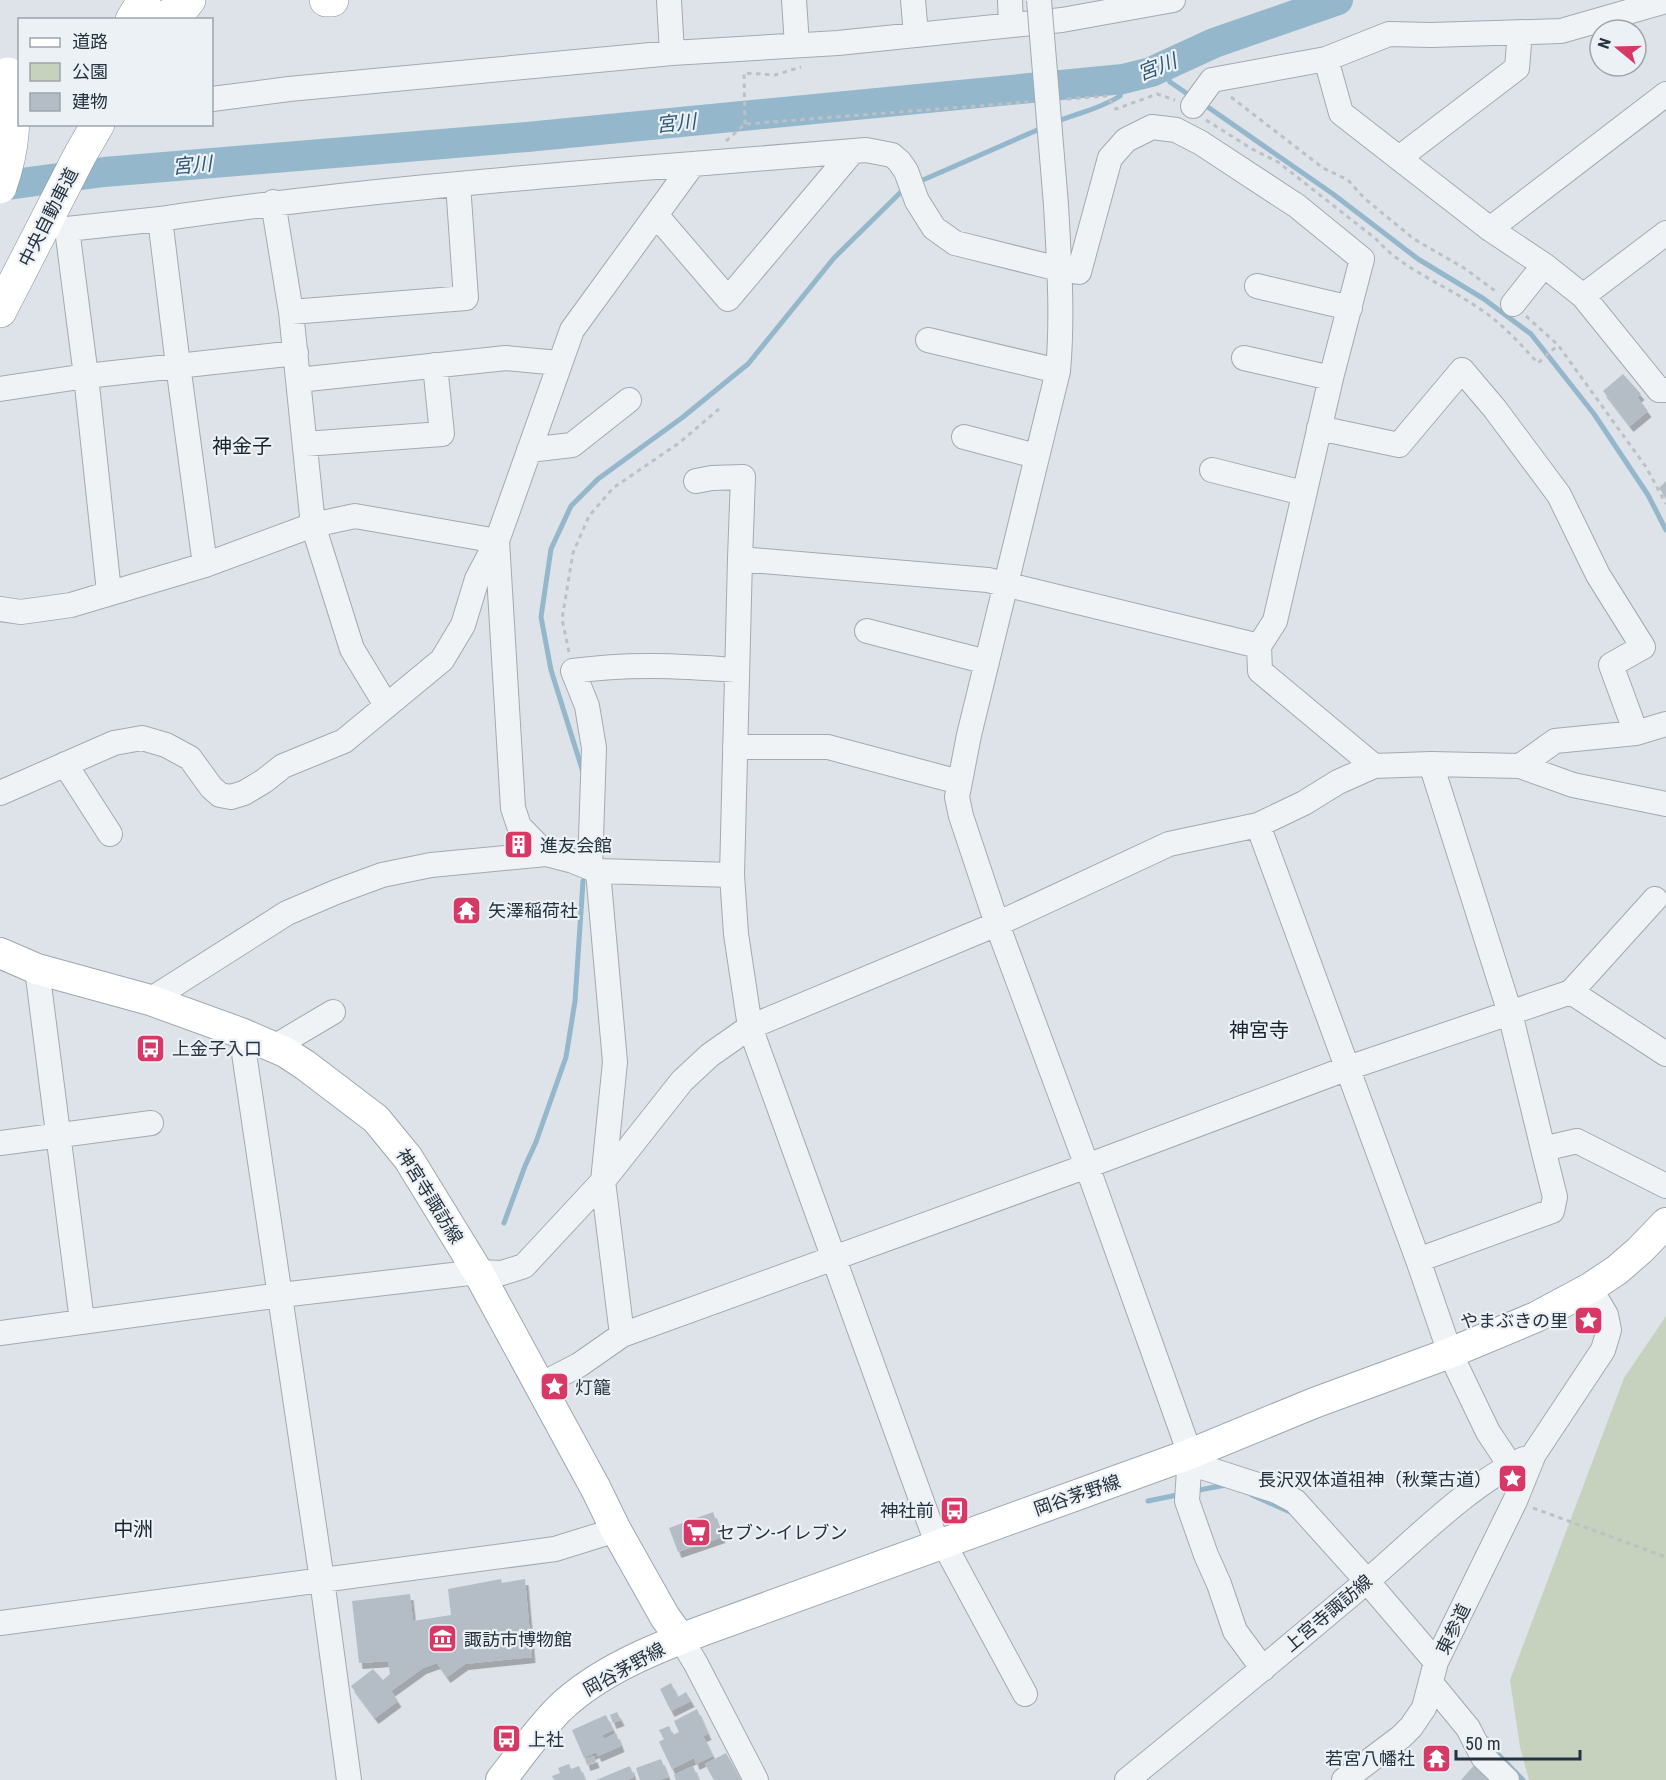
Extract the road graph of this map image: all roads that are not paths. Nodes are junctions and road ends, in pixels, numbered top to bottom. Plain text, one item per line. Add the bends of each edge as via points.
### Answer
1 (144, 0) edge
2 (172, 0) edge
3 (189, 0) edge
4 (326, 0) edge
5 (332, 0) edge
6 (669, 0) edge
7 (794, 0) edge
8 (913, 0) edge
9 (1010, 0) edge
10 (1038, 0) edge
11 (1666, 0) edge
12 (1161, 1) edge
13 (1061, 10) edge
14 (133, 18) edge
15 (162, 18) edge
16 (164, 18) edge
17 (1011, 25) junction
18 (1520, 32) junction
19 (916, 35) junction
20 (797, 45) junction
21 (672, 53) junction
22 (1326, 59) junction
23 (4, 65) edge
24 (1207, 90) road end
25 (1666, 94) edge
26 (213, 99) edge
27 (18, 125) edge
28 (70, 126) edge
29 (97, 126) edge
30 (0, 128) edge
31 (853, 151) junction
32 (1399, 158) junction
33 (693, 164) junction
34 (459, 184) junction
35 (0, 187) edge
36 (273, 202) junction
37 (656, 215) junction
38 (160, 219) junction
39 (1490, 229) junction
40 (1666, 233) edge
41 (0, 260) edge
42 (1544, 265) junction
43 (1059, 269) junction
44 (1257, 286) dead end
45 (1583, 296) junction
46 (1513, 304) road end
47 (1350, 308) junction
48 (0, 311) edge
49 (291, 312) junction
50 (928, 340) dead end
51 (296, 353) junction
52 (1244, 358) dead end
53 (559, 363) junction
54 (178, 365) junction
55 (435, 365) junction
56 (1058, 371) junction
57 (86, 376) junction
58 (1331, 378) junction
59 (298, 380) junction
60 (0, 389) edge
61 (1666, 390) edge
62 (629, 400) dead end
63 (1319, 428) junction
64 (964, 437) dead end
65 (305, 444) junction
66 (529, 450) junction
67 (1036, 456) junction
68 (1212, 470) dead end
69 (696, 481) dead end
70 (1303, 493) junction
71 (314, 525) junction
72 (497, 541) junction
73 (740, 559) junction
74 (205, 565) junction
75 (1007, 583) junction
76 (109, 592) junction
77 (0, 609) edge
78 (867, 631) dead end
79 (1259, 646) junction
80 (987, 662) junction
81 (736, 670) junction
82 (386, 705) junction
83 (1666, 724) edge
84 (1636, 733) junction
85 (735, 747) junction
86 (65, 764) junction
87 (1431, 764) junction
88 (1374, 766) junction
89 (1520, 766) junction
90 (959, 782) junction
91 (0, 793) edge
92 (1666, 804) edge
93 (1258, 825) junction
94 (110, 834) dead end
95 (546, 854) junction
96 (594, 870) junction
97 (732, 876) junction
98 (1655, 899) dead end
99 (997, 924) junction
100 (0, 953) edge
101 (37, 969) junction
102 (1571, 992) junction
103 (150, 1000) junction
104 (333, 1012) dead end
105 (1510, 1013) junction
106 (750, 1027) junction
107 (242, 1033) junction
108 (274, 1047) junction
109 (1666, 1054) edge
110 (1348, 1068) junction
111 (151, 1123) dead end
112 (58, 1136) junction
113 (0, 1143) edge
114 (1543, 1149) junction
115 (1087, 1166) junction
116 (603, 1181) junction
117 (1666, 1186) edge
118 (1666, 1223) edge
119 (833, 1258) junction
120 (1418, 1260) junction
121 (478, 1272) junction
122 (1590, 1288) junction
123 (281, 1295) junction
124 (82, 1321) junction
125 (0, 1333) edge
126 (622, 1335) junction
127 (1450, 1353) junction
128 (546, 1396) junction
129 (1190, 1454) junction
130 (1534, 1454) junction
131 (1510, 1465) junction
132 (616, 1530) junction
133 (941, 1545) junction
134 (322, 1580) junction
135 (1367, 1581) junction
136 (0, 1623) edge
137 (681, 1639) junction
138 (1263, 1669) junction
139 (1434, 1672) junction
140 (1025, 1694) dead end
141 (348, 1780) edge
142 (501, 1780) edge
143 (756, 1780) edge
144 (1127, 1780) edge
145 (1344, 1780) edge
146 (1507, 1780) edge

1 - 14 highway
2 - 15 highway
3 - 16 highway
4 - 5 highway
6 - 21 street
7 - 20 street
8 - 19 street
9 - 17 street
10 - 43 street, bridge
11 - 18 street via 1561,31
12 - 13 street
13 - 17 street
17 - 19 street
18 - 22 street via 1389,34
18 - 32 street via 1517,68
19 - 20 street
20 - 21 street
21 - 26 street
22 - 24 street
22 - 32 street via 1341,113
23 - 35 highway, bridge via 13,102 13,131
25 - 39 street
27 - 30 street
28 - 41 highway, 中央自動車道
29 - 48 highway, 中央自動車道
31 - 33 street
31 - 37 street via 728,299
31 - 43 street via 892,155 899,161 934,228 955,243
32 - 39 street
33 - 34 street
33 - 37 street
34 - 36 street
34 - 49 street via 466,298
36 - 38 street
36 - 49 street
37 - 53 street via 572,330
38 - 54 street
38 - 57 street via 67,229
39 - 42 street
40 - 45 street
42 - 45 street
42 - 46 street
43 - 47 street via 1079,272 1110,158 1139,132 1152,127 1176,129 1297,207 1362,260
43 - 56 street
44 - 47 street
45 - 61 street via 1659,390
47 - 58 street
49 - 51 street
50 - 56 street
51 - 54 street
51 - 59 street
52 - 58 street
53 - 55 street via 506,358
53 - 66 street
54 - 57 street
54 - 74 street
55 - 59 street
55 - 65 street via 442,434
56 - 67 street
57 - 60 street
57 - 76 street
58 - 63 street
59 - 65 street
62 - 66 street via 572,445
63 - 70 street
63 - 84 street via 1399,445 1462,370 1560,495 1598,575 1643,647 1611,665
64 - 67 street
65 - 71 street
66 - 72 street
67 - 75 street
68 - 70 street
69 - 73 street via 743,477
70 - 79 street via 1275,621
71 - 72 street via 355,516
71 - 74 street
71 - 82 street via 352,649
72 - 82 street via 477,579 463,625 442,660
72 - 95 street via 513,808 519,826
73 - 75 street
73 - 81 street
74 - 76 street
75 - 79 street
75 - 80 street
76 - 77 street via 71,605 21,612
78 - 80 street
79 - 88 street via 1260,671
80 - 90 street
81 - 85 street
81 - 96 street via 646,665 573,671 587,706 594,748
82 - 86 street via 344,741 283,766 244,793 231,797 220,795 211,787 190,758 142,738 114,743
83 - 84 street
84 - 89 street via 1555,741
85 - 90 street via 828,747
85 - 97 street
86 - 91 street
86 - 94 street
87 - 88 street
87 - 89 street
87 - 105 street
88 - 93 street
89 - 92 street via 1573,785
90 - 99 street via 961,816
93 - 99 street via 1169,844
93 - 110 street
95 - 96 street
95 - 103 street via 431,865 336,892 287,913
96 - 97 street
96 - 116 street via 615,1062
97 - 106 street
98 - 102 street
99 - 106 street
99 - 115 street
100 - 101 main road, 神宮寺諏訪線
101 - 103 main road, 神宮寺諏訪線
101 - 112 street
102 - 105 street
102 - 109 street
103 - 107 main road, 神宮寺諏訪線
104 - 108 street
105 - 110 street
105 - 114 street
106 - 116 street via 682,1081
106 - 119 street
107 - 108 main road, 神宮寺諏訪線
107 - 123 street
108 - 121 main road, 神宮寺諏訪線 via 305,1065 376,1119 408,1158
110 - 115 street
110 - 120 street
111 - 112 street
112 - 113 street
112 - 124 street
114 - 117 street via 1577,1141
114 - 120 street via 1555,1197 1552,1211
115 - 119 street
115 - 129 street
116 - 121 street via 524,1266 501,1273
116 - 126 street
118 - 122 main road, 岡谷茅野線 via 1617,1270
119 - 126 street
119 - 133 street
120 - 127 street
121 - 123 street
121 - 128 main road, 神宮寺諏訪線
122 - 127 main road, 岡谷茅野線 via 1536,1317
122 - 130 street, 東参道 via 1606,1315 1609,1330 1603,1350
123 - 124 street
123 - 134 street
124 - 125 street
126 - 128 street via 579,1365
127 - 129 main road, 岡谷茅野線
127 - 131 street via 1488,1432
128 - 132 main road, 神宮寺諏訪線
129 - 133 main road, 岡谷茅野線
129 - 135 street via 1205,1468 1295,1501
129 - 138 street via 1187,1500 1235,1631
130 - 131 street, 上宮寺諏訪線
130 - 139 street, 東参道
131 - 135 street, 上宮寺諏訪線 via 1470,1493
132 - 134 street via 555,1550
132 - 137 main road, 神宮寺諏訪線
133 - 137 main road, 岡谷茅野線
133 - 140 street
134 - 136 street
134 - 141 street
135 - 138 street, 上宮寺諏訪線
135 - 139 street
137 - 142 main road, 岡谷茅野線 via 621,1666 577,1695 544,1726
137 - 143 street
138 - 144 street, 上宮寺諏訪線
139 - 145 street, 東参道 via 1424,1708 1411,1727
139 - 146 street via 1483,1756

